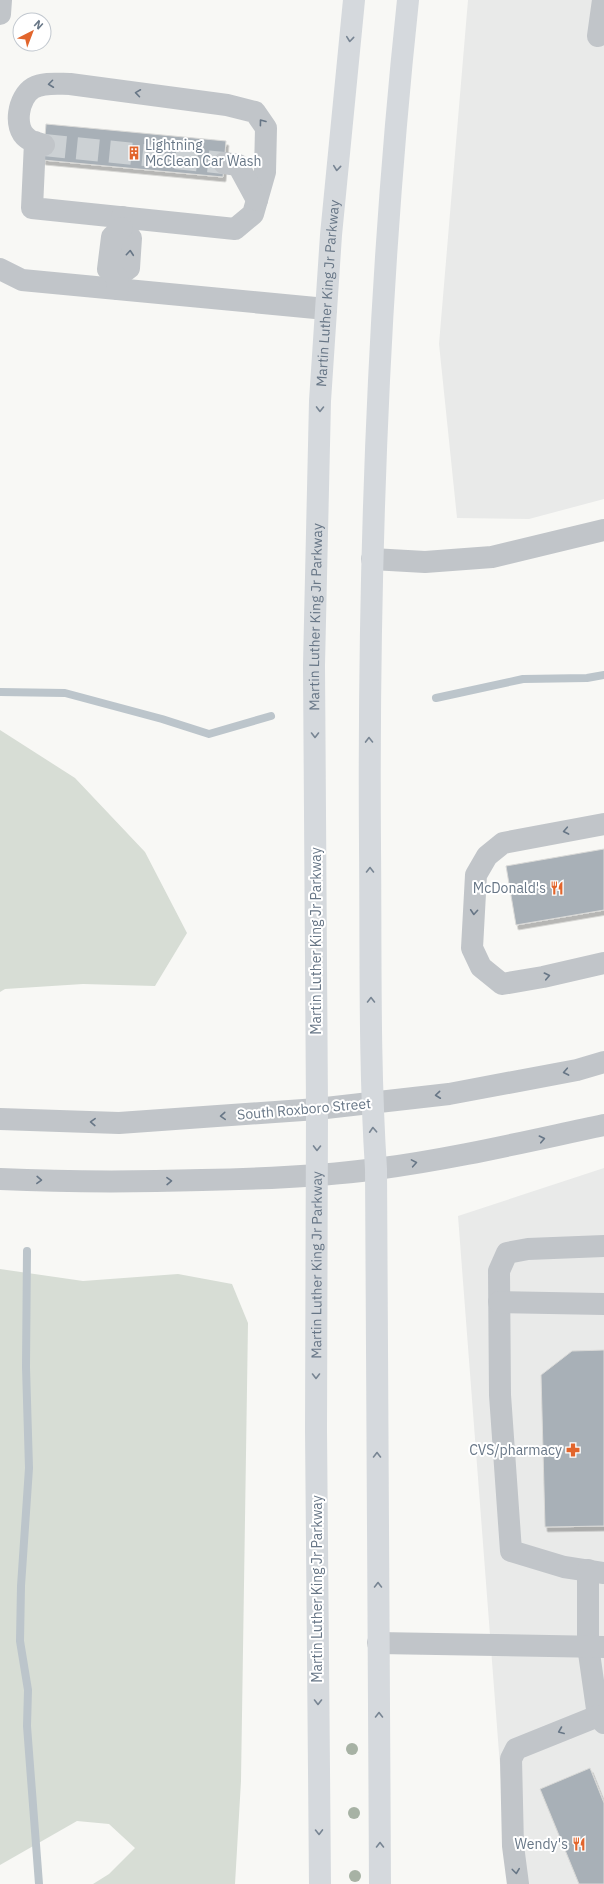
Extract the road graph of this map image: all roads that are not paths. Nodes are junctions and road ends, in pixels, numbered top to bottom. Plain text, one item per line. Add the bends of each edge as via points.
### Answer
1 (2, 0) edge
2 (354, 0) edge
3 (408, 0) edge
4 (603, 0) edge
5 (0, 14) edge
6 (598, 36) dead end
7 (224, 163) tunnel mouth
8 (257, 200) junction
9 (122, 223) junction
10 (0, 269) edge
11 (118, 283) junction
12 (326, 309) junction
13 (604, 530) edge
14 (372, 559) junction
15 (604, 824) edge
16 (604, 963) edge
17 (604, 1062) edge
18 (372, 1102) junction
19 (317, 1109) junction
20 (0, 1119) edge
21 (604, 1125) edge
22 (376, 1169) junction
23 (316, 1175) junction
24 (0, 1179) edge
25 (604, 1246) edge
26 (499, 1302) junction
27 (604, 1304) edge
28 (596, 1571) edge
29 (378, 1643) junction
30 (596, 1646) edge
31 (601, 1719) edge
32 (320, 1884) edge
33 (380, 1884) edge
34 (518, 1884) edge

1 - 5 street
2 -> 12 main road, Martin Luther King Jr Parkway via 330,235
3 - 14 main road via 382,305
4 - 6 street
7 - 8 street via 238,165
8 - 9 street via 253,214 235,229
8 -> 9 street via 265,172 266,128 255,112 227,105 70,84 51,83 32,89 24,99 19,113 19,127 27,138 40,144 32,208
9 - 11 street via 131,238 128,268
10 - 11 street via 22,280
11 - 12 street
12 -> 19 main road, Martin Luther King Jr Parkway via 320,401 314,665
13 - 14 street via 492,557 426,562
18 -> 14 main road via 369,707
15 -> 16 street via 503,843 487,856 476,875 472,948 481,967 502,984
17 -> 18 street, South Roxboro Street via 577,1070 449,1094
18 - 19 street, South Roxboro Street
22 -> 18 main road
19 -> 20 street, South Roxboro Street via 119,1123
19 -> 23 main road, Martin Luther King Jr Parkway
22 -> 21 street via 499,1148
22 - 23 street
29 -> 22 main road
24 -> 23 street via 110,1182
23 -> 32 main road, Martin Luther King Jr Parkway
25 - 26 street via 528,1249 507,1253 499,1271
26 - 27 street
26 - 28 street via 500,1395 511,1551 564,1567
28 - 30 street
29 - 30 street
33 -> 29 main road
30 - 31 street
31 -> 34 street via 516,1749 511,1760 513,1846

